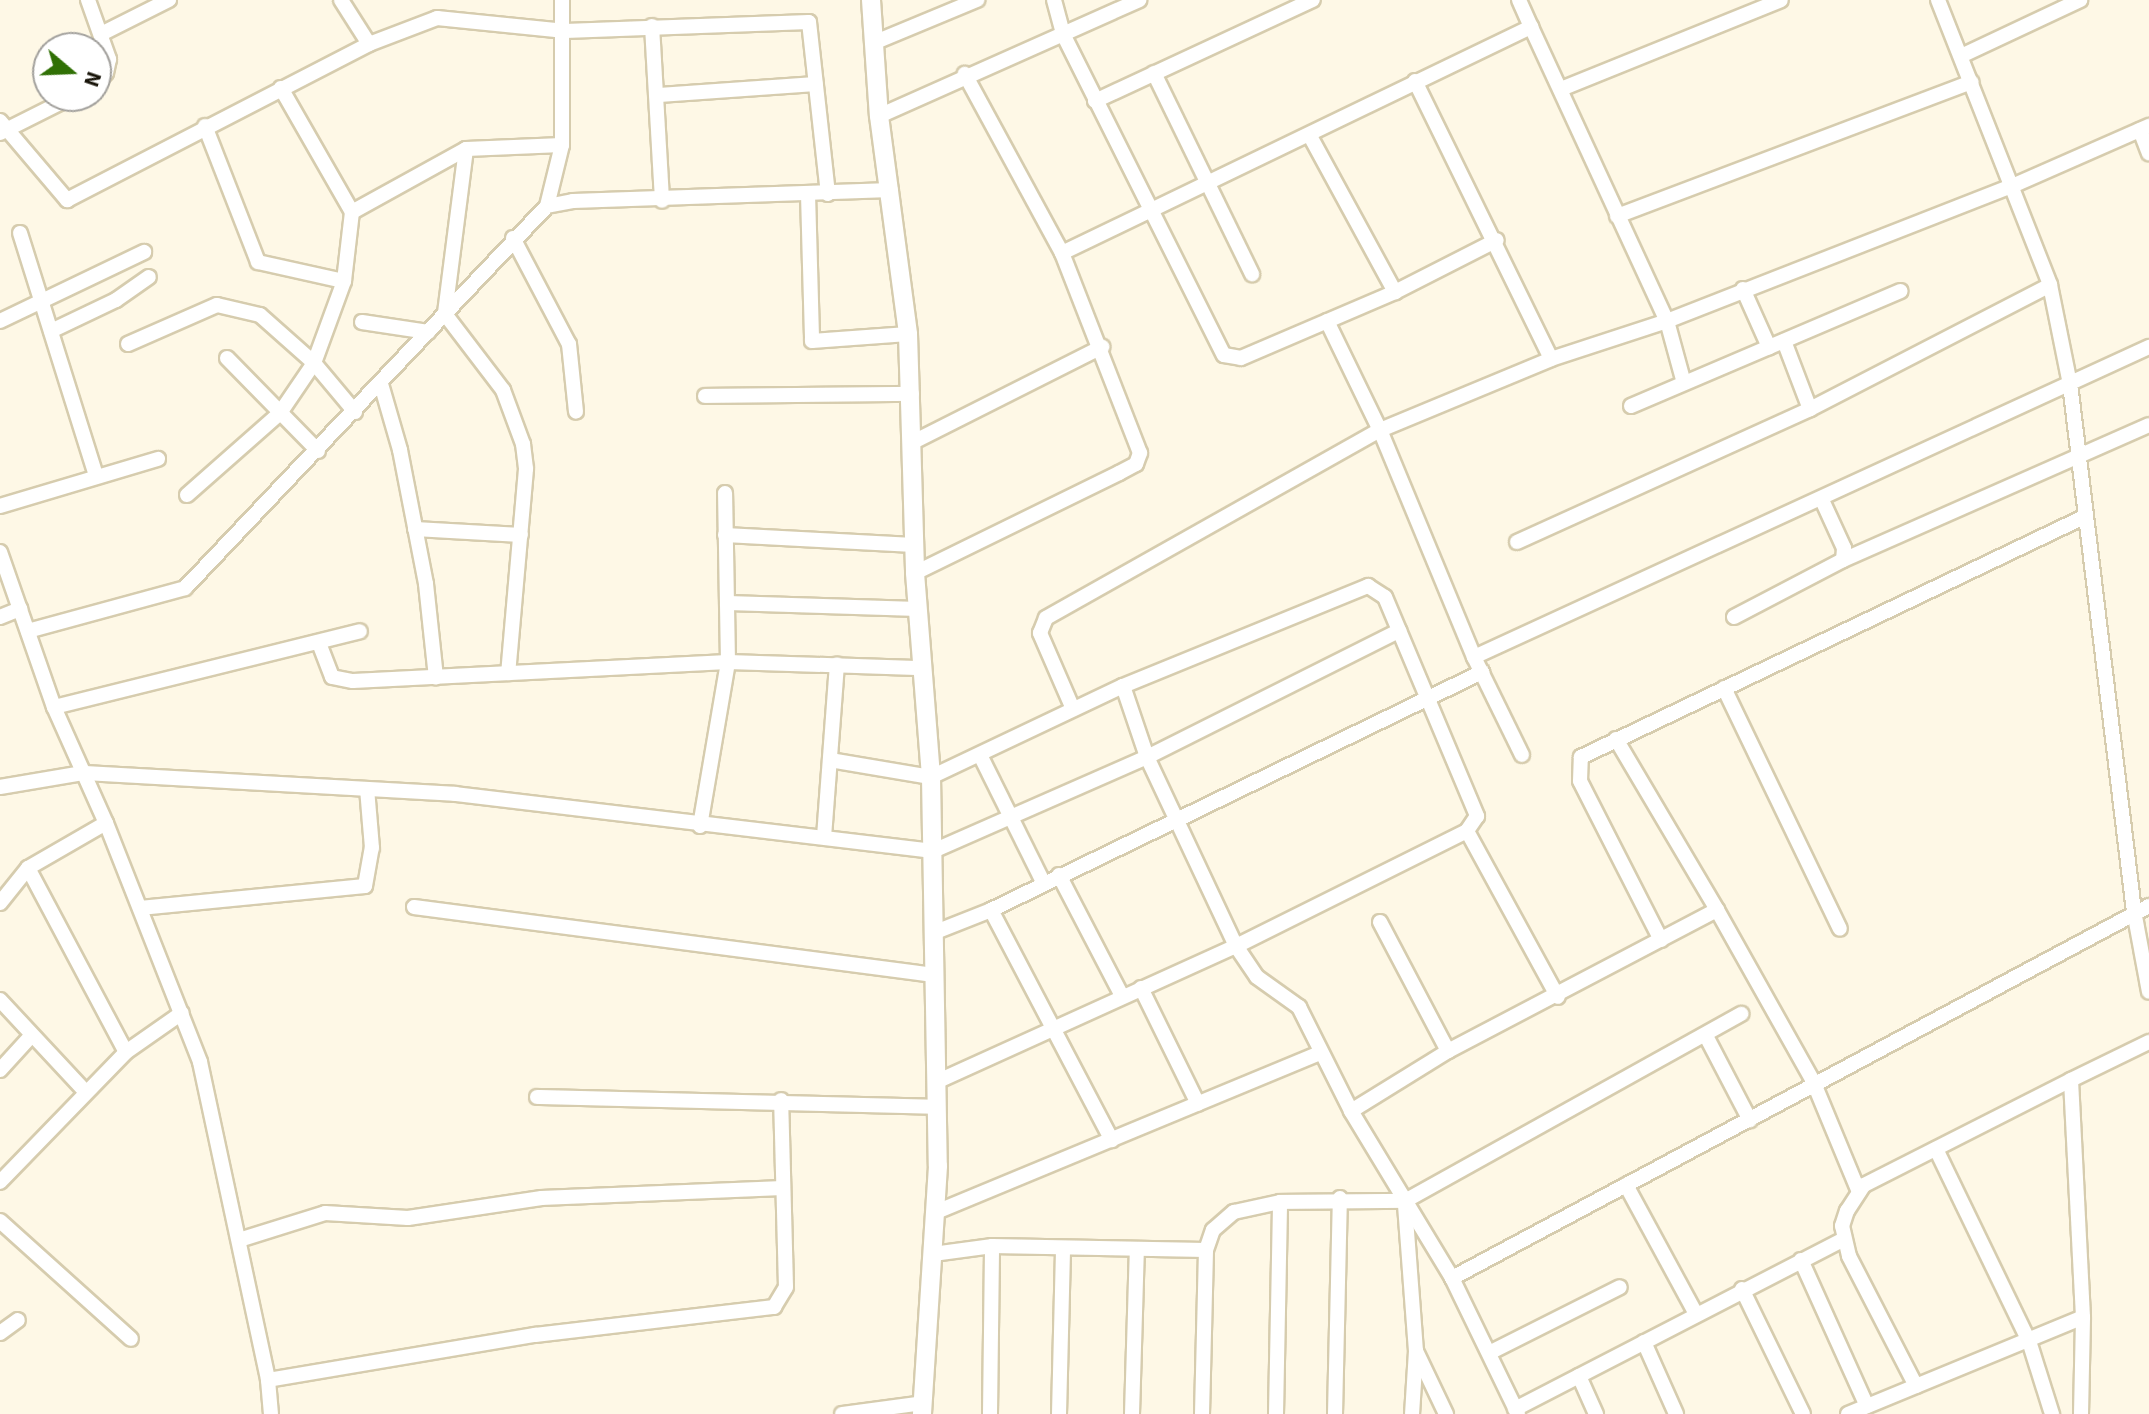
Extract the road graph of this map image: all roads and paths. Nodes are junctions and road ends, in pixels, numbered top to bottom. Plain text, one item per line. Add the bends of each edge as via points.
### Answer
1 (88, 0) edge
2 (169, 0) edge
3 (341, 0) edge
4 (562, 0) edge
5 (871, 0) edge
6 (977, 0) edge
7 (1054, 0) edge
8 (1139, 0) edge
9 (1313, 0) edge
10 (1781, 0) edge
11 (1938, 0) edge
12 (2080, 0) edge
13 (1521, 1) edge
14 (652, 26) junction
15 (1531, 27) junction
16 (565, 31) junction
17 (103, 32) edge
18 (105, 32) edge
19 (1063, 34) junction
20 (873, 43) junction
21 (369, 44) junction
22 (1961, 56) junction
23 (1154, 73) junction
24 (965, 74) junction
25 (1415, 81) junction
26 (1971, 82) junction
27 (816, 84) junction
28 (281, 88) junction
29 (1561, 89) junction
30 (659, 95) junction
31 (1095, 101) junction
32 (38, 112) edge
33 (879, 116) junction
34 (205, 126) junction
35 (2, 128) edge
36 (2144, 128) edge
37 (1310, 136) junction
38 (562, 145) junction
39 (466, 149) junction
40 (2149, 153) edge
41 (1208, 186) junction
42 (2012, 186) junction
43 (891, 190) junction
44 (808, 194) junction
45 (828, 194) junction
46 (662, 201) junction
47 (547, 206) junction
48 (1149, 209) junction
49 (352, 212) junction
50 (1617, 216) junction
51 (20, 233) dead end
52 (513, 238) junction
53 (1497, 240) junction
54 (144, 252) dead end
55 (1062, 253) junction
56 (1252, 274) dead end
57 (149, 277) dead end
58 (344, 281) junction
59 (2050, 285) junction
60 (1743, 289) junction
61 (1901, 291) dead end
62 (1395, 292) junction
63 (43, 303) junction
64 (445, 314) junction
65 (0, 321) edge
66 (1327, 321) junction
67 (1667, 321) junction
68 (362, 322) dead end
69 (51, 331) junction
70 (428, 332) junction
71 (908, 334) junction
72 (1784, 341) junction
73 (128, 344) dead end
74 (1102, 347) junction
75 (1769, 347) junction
76 (2149, 347) edge
77 (227, 358) dead end
78 (1551, 359) junction
79 (314, 363) junction
80 (1684, 383) junction
81 (381, 384) junction
82 (2070, 384) junction
83 (912, 394) junction
84 (705, 396) dead end
85 (1631, 406) dead end
86 (1810, 409) junction
87 (355, 412) junction
88 (576, 412) dead end
89 (280, 413) junction
90 (2149, 425) edge
91 (1380, 430) junction
92 (913, 442) junction
93 (318, 451) junction
94 (2079, 455) junction
95 (158, 459) dead end
96 (96, 475) junction
97 (725, 493) dead end
98 (187, 495) dead end
99 (1822, 500) junction
100 (0, 506) edge
101 (2084, 517) junction
102 (415, 529) junction
103 (521, 535) junction
104 (725, 535) junction
105 (1517, 542) dead end
106 (914, 545) junction
107 (0, 552) edge
108 (1843, 560) junction
109 (915, 573) junction
110 (727, 603) junction
111 (20, 609) junction
112 (919, 609) junction
113 (0, 617) edge
114 (1734, 617) dead end
115 (28, 631) junction
116 (360, 631) dead end
117 (1399, 631) junction
118 (319, 643) junction
119 (1474, 657) junction
120 (728, 662) junction
121 (837, 664) junction
122 (924, 668) junction
123 (1482, 672) junction
124 (508, 673) junction
125 (436, 677) junction
126 (1123, 686) junction
127 (1724, 688) junction
128 (1428, 699) junction
129 (54, 707) junction
130 (1073, 709) junction
131 (1616, 739) junction
132 (980, 755) junction
133 (1522, 755) dead end
134 (1147, 757) junction
135 (830, 760) junction
136 (83, 773) junction
137 (931, 777) junction
138 (0, 787) edge
139 (367, 789) junction
140 (1009, 815) junction
141 (1177, 822) junction
142 (106, 823) junction
143 (700, 826) junction
144 (1467, 831) junction
145 (824, 837) junction
146 (933, 851) junction
147 (28, 868) junction
148 (1059, 875) junction
149 (1043, 882) junction
150 (0, 903) edge
151 (414, 907) dead end
152 (140, 908) junction
153 (2142, 909) edge
154 (991, 910) junction
155 (1717, 910) junction
156 (1380, 922) dead end
157 (1840, 929) dead end
158 (933, 933) junction
159 (1661, 940) junction
160 (1236, 946) junction
161 (934, 975) junction
162 (1141, 988) junction
163 (2149, 992) edge
164 (1122, 996) junction
165 (1558, 997) junction
166 (0, 1000) edge
167 (182, 1013) junction
168 (1741, 1014) dead end
169 (1050, 1027) junction
170 (32, 1035) junction
171 (1706, 1036) junction
172 (2149, 1042) edge
173 (1448, 1051) junction
174 (126, 1052) junction
175 (1319, 1053) junction
176 (0, 1070) edge
177 (2071, 1080) junction
178 (939, 1081) junction
179 (1813, 1081) junction
180 (85, 1091) junction
181 (537, 1097) dead end
182 (781, 1100) junction
183 (1198, 1104) junction
184 (937, 1107) junction
185 (1351, 1111) junction
186 (1750, 1120) junction
187 (1112, 1140) junction
188 (1936, 1149) junction
189 (0, 1182) edge
190 (1626, 1185) junction
191 (782, 1188) junction
192 (1859, 1192) junction
193 (1340, 1198) junction
194 (1405, 1201) junction
195 (1280, 1202) junction
196 (936, 1212) junction
197 (0, 1221) edge
198 (1844, 1239) junction
199 (239, 1240) junction
200 (992, 1246) junction
201 (1063, 1248) junction
202 (1137, 1250) junction
203 (1206, 1250) junction
204 (933, 1254) junction
205 (1801, 1260) junction
206 (1452, 1278) junction
207 (1620, 1287) dead end
208 (1742, 1289) junction
209 (1696, 1314) junction
210 (2083, 1317) junction
211 (18, 1320) dead end
212 (0, 1333) edge
213 (131, 1339) dead end
214 (2029, 1341) junction
215 (1644, 1342) junction
216 (1416, 1351) junction
217 (1491, 1352) junction
218 (1579, 1376) junction
219 (268, 1380) junction
220 (1916, 1386) junction
221 (1867, 1406) junction
222 (922, 1409) edge
223 (1517, 1411) edge
224 (271, 1414) edge
225 (842, 1414) edge
226 (990, 1414) edge
227 (1059, 1414) edge
228 (1132, 1414) edge
229 (1202, 1414) edge
230 (1276, 1414) edge
231 (1335, 1414) edge
232 (1412, 1414) edge
233 (1446, 1414) edge
234 (1596, 1414) edge
235 (1676, 1414) edge
236 (1803, 1414) edge
237 (1848, 1414) edge
238 (2052, 1414) edge
239 (2081, 1414) edge

1 - 17 street
2 - 18 street
3 - 21 street
4 - 16 street
5 - 20 street
6 - 20 street
7 - 19 street
8 - 19 street
9 - 23 street
10 - 29 street
11 - 22 street
12 - 22 street
13 - 15 street
14 - 16 street
14 - 27 street via 809,22
14 - 30 street
15 - 25 street
15 - 29 street
16 - 21 street via 454,16 416,23
16 - 38 street
19 - 24 street
19 - 31 street
20 - 33 street
21 - 28 street
22 - 26 street
23 - 31 street
23 - 41 street
24 - 33 street
24 - 55 street
25 - 37 street
25 - 53 street
26 - 42 street
26 - 50 street
27 - 30 street
27 - 45 street
28 - 34 street
28 - 49 street
29 - 50 street
30 - 46 street
31 - 48 street
32 - 35 street
33 - 43 street
34 - 35 street via 67,200
34 - 58 street via 258,262
36 - 40 street
36 - 42 street
37 - 41 street
37 - 62 street
38 - 39 street
38 - 47 street
39 - 49 street
39 - 64 street
41 - 48 street
41 - 56 street
42 - 59 street
42 - 60 street
43 - 45 street
43 - 71 street
44 - 45 street
44 - 46 street
44 - 71 street via 812,341
46 - 47 street
47 - 52 street
48 - 55 street
48 - 66 street via 1224,355 1241,358
49 - 58 street
50 - 67 street
51 - 63 street
52 - 64 street
52 - 88 street via 569,344
53 - 62 street
53 - 78 street
54 - 63 street
55 - 74 street
57 - 69 street via 116,300
58 - 79 street
59 - 82 street
59 - 86 street
60 - 67 street
60 - 75 street
61 - 72 street
62 - 66 street
63 - 65 street
63 - 69 street
64 - 70 street
64 - 103 street via 513,409 526,469
66 - 91 street
67 - 78 street
67 - 80 street
68 - 70 street
69 - 96 street
70 - 81 street
71 - 83 street
72 - 75 street
72 - 86 street
73 - 79 street via 217,305 270,320
74 - 92 street
74 - 109 street via 1140,453 1136,464
75 - 80 street
76 - 82 street
77 - 89 street
78 - 91 street
79 - 87 street
79 - 89 street
80 - 85 street
81 - 87 street
81 - 102 street
82 - 94 street
82 - 99 street
83 - 84 street
83 - 92 street
86 - 105 street
87 - 93 street
89 - 93 street
89 - 98 street
90 - 94 street
91 - 119 street
91 - 130 street via 1046,618 1040,633
92 - 106 street
93 - 115 street via 185,588
94 - 101 street
94 - 108 street
95 - 96 street
96 - 100 street
97 - 104 street
99 - 108 street via 1844,548
99 - 119 street
101 - 127 street
101 - 153 street
102 - 103 street
102 - 125 street
103 - 124 street
104 - 106 street
104 - 110 street
106 - 109 street
107 - 111 street
108 - 114 street
109 - 112 street
110 - 112 street
110 - 120 street
111 - 113 street
111 - 115 street
112 - 122 street
115 - 129 street
116 - 118 street
117 - 126 street via 1385,597 1368,586
117 - 128 street
117 - 134 street
118 - 125 street via 332,677
118 - 129 street
119 - 123 street
120 - 121 street
120 - 124 street
120 - 143 street
121 - 122 street
121 - 135 street
122 - 137 street
123 - 128 street
123 - 133 street
124 - 125 street
126 - 130 street
126 - 134 street
127 - 131 street
127 - 157 street
128 - 141 street
128 - 144 street via 1477,816
129 - 136 street
130 - 132 street
131 - 155 street
131 - 159 street via 1581,757 1580,781
132 - 137 street
132 - 140 street
134 - 140 street
134 - 141 street
135 - 137 street
135 - 145 street
136 - 138 street
136 - 139 street
136 - 142 street
137 - 146 street
139 - 143 street via 455,794
139 - 152 street via 372,848 365,886
140 - 146 street
140 - 149 street
141 - 148 street
141 - 160 street
142 - 147 street
142 - 152 street
143 - 145 street
144 - 160 street
144 - 165 street
145 - 146 street
146 - 158 street
147 - 150 street
147 - 174 street
148 - 149 street
148 - 164 street
149 - 154 street
151 - 161 street
152 - 167 street
153 - 163 street
153 - 179 street
154 - 158 street
154 - 169 street
155 - 159 street
155 - 179 street
156 - 173 street
158 - 161 street
159 - 165 street
160 - 162 street
160 - 175 street via 1257,977 1299,1007
161 - 178 street
162 - 164 street
162 - 183 street
164 - 169 street
165 - 173 street
166 - 170 street
167 - 174 street
167 - 199 street via 208,1093
168 - 171 street
169 - 178 street
169 - 187 street
170 - 176 street
170 - 180 street
171 - 186 street
171 - 194 street
172 - 177 street
173 - 185 street
174 - 180 street
175 - 183 street
175 - 185 street
177 - 188 street
177 - 210 street
178 - 184 street
179 - 186 street
179 - 192 street
180 - 189 street
181 - 182 street
182 - 184 street
182 - 191 street
183 - 187 street
184 - 196 street
185 - 194 street
186 - 190 street
187 - 196 street
188 - 192 street
188 - 214 street
190 - 206 street
190 - 209 street
191 - 199 street via 542,1198 408,1218 325,1213
191 - 219 street via 786,1287 774,1307 535,1335
192 - 198 street via 1847,1211
193 - 194 street
193 - 195 street
193 - 231 street
194 - 206 street
194 - 216 street
195 - 203 street via 1234,1212 1213,1230
195 - 230 street
196 - 204 street
197 - 213 street
198 - 205 street
198 - 220 street
199 - 219 street
200 - 201 street
200 - 204 street
200 - 226 street
201 - 202 street
201 - 227 street
202 - 203 street
202 - 228 street
203 - 229 street
204 - 222 street
205 - 208 street
205 - 221 street
206 - 217 street
207 - 217 street
208 - 209 street
208 - 236 street
209 - 215 street
210 - 214 street
210 - 239 street
211 - 212 street
214 - 220 street
214 - 238 street
215 - 218 street
215 - 235 street
216 - 232 street
216 - 233 street
217 - 223 street
218 - 223 street
218 - 234 street
219 - 224 street
220 - 221 street
221 - 237 street
222 - 225 street

